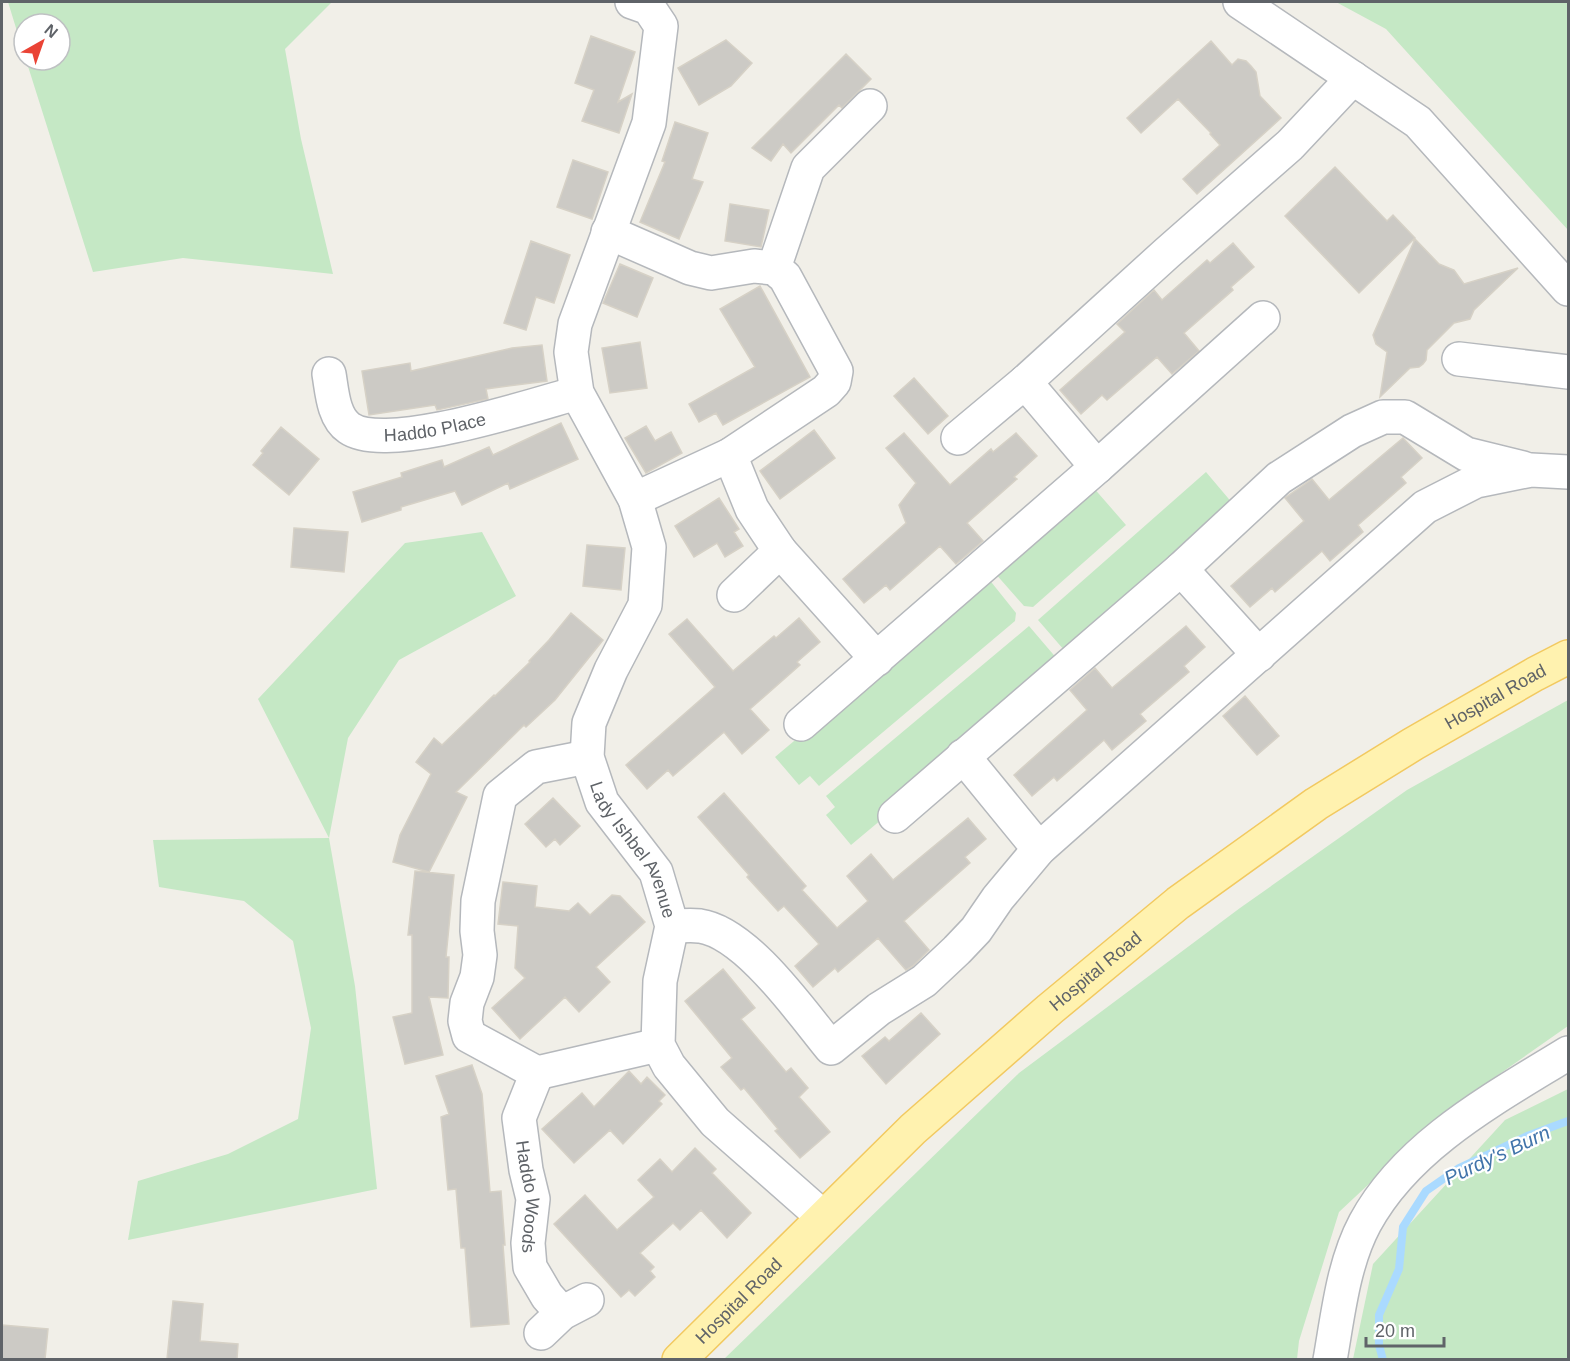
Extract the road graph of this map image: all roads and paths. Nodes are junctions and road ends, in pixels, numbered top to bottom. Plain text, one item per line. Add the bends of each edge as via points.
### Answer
1 (632, 2) edge
2 (1240, 2) edge
3 (1353, 78) junction
4 (870, 106) dead end
5 (608, 232) junction
6 (774, 268) junction
7 (1569, 289) edge
8 (1263, 318) dead end
9 (1459, 359) dead end
10 (1569, 372) edge
11 (328, 374) dead end
12 (1025, 382) junction
13 (577, 393) junction
14 (958, 438) dead end
15 (730, 454) junction
16 (1097, 467) junction
17 (1530, 470) junction
18 (1569, 472) edge
19 (635, 499) junction
20 (780, 551) junction
21 (1181, 568) junction
22 (734, 595) dead end
23 (1259, 655) junction
24 (1569, 657) edge
25 (877, 659) junction
26 (801, 724) dead end
27 (587, 756) junction
28 (963, 756) junction
29 (895, 816) dead end
30 (1039, 849) junction
31 (672, 926) junction
32 (658, 1045) junction
33 (1569, 1053) edge
34 (537, 1073) junction
35 (823, 1217) junction
36 (563, 1315) dead end
37 (679, 1359) edge
38 (1329, 1359) edge

1 - 5 street via 650,8 661,26 649,123
2 - 3 street
3 - 7 street via 1418,122
3 - 12 street via 1290,145
4 - 6 street via 808,168
5 - 6 street via 690,268 711,273 754,266
5 - 13 street via 575,324 571,352
6 - 15 street via 784,277 836,371 834,382 826,392
8 - 16 street
9 - 10 street
11 - 13 street, Haddo Place via 335,408 347,427 361,434 403,434 455,427
12 - 14 street
12 - 16 street
13 - 19 street, Lady Ishbel Avenue
15 - 19 street
15 - 20 street via 753,509
16 - 25 street
17 - 18 street
17 - 21 street via 1466,454 1405,417 1383,417 1352,431 1279,478
17 - 23 street via 1476,481 1425,507
19 - 27 street, Lady Ishbel Avenue via 649,547 645,604 589,723
20 - 22 street
20 - 25 street
21 - 23 street
21 - 28 street
23 - 30 street
24 - 35 main road, Hospital Road via 1413,744 1316,804 1178,903 913,1129
25 - 26 street
27 - 31 street, Lady Ishbel Avenue via 602,802 656,872
27 - 34 street via 536,767 500,796 478,901 480,955 467,1003 465,1021 469,1036
28 - 29 street
28 - 30 street
30 - 31 street via 957,950 924,981 879,1009 831,1048 759,963 730,939 702,926
31 - 32 street, Lady Ishbel Avenue via 660,981
32 - 34 street
32 - 35 street via 669,1066 716,1122
33 - 38 street via 1466,1119 1425,1150 1391,1183 1365,1224 1349,1266
34 - 36 street, Haddo Woods via 519,1118 533,1199 528,1243 530,1268
35 - 37 main road, Hospital Road

